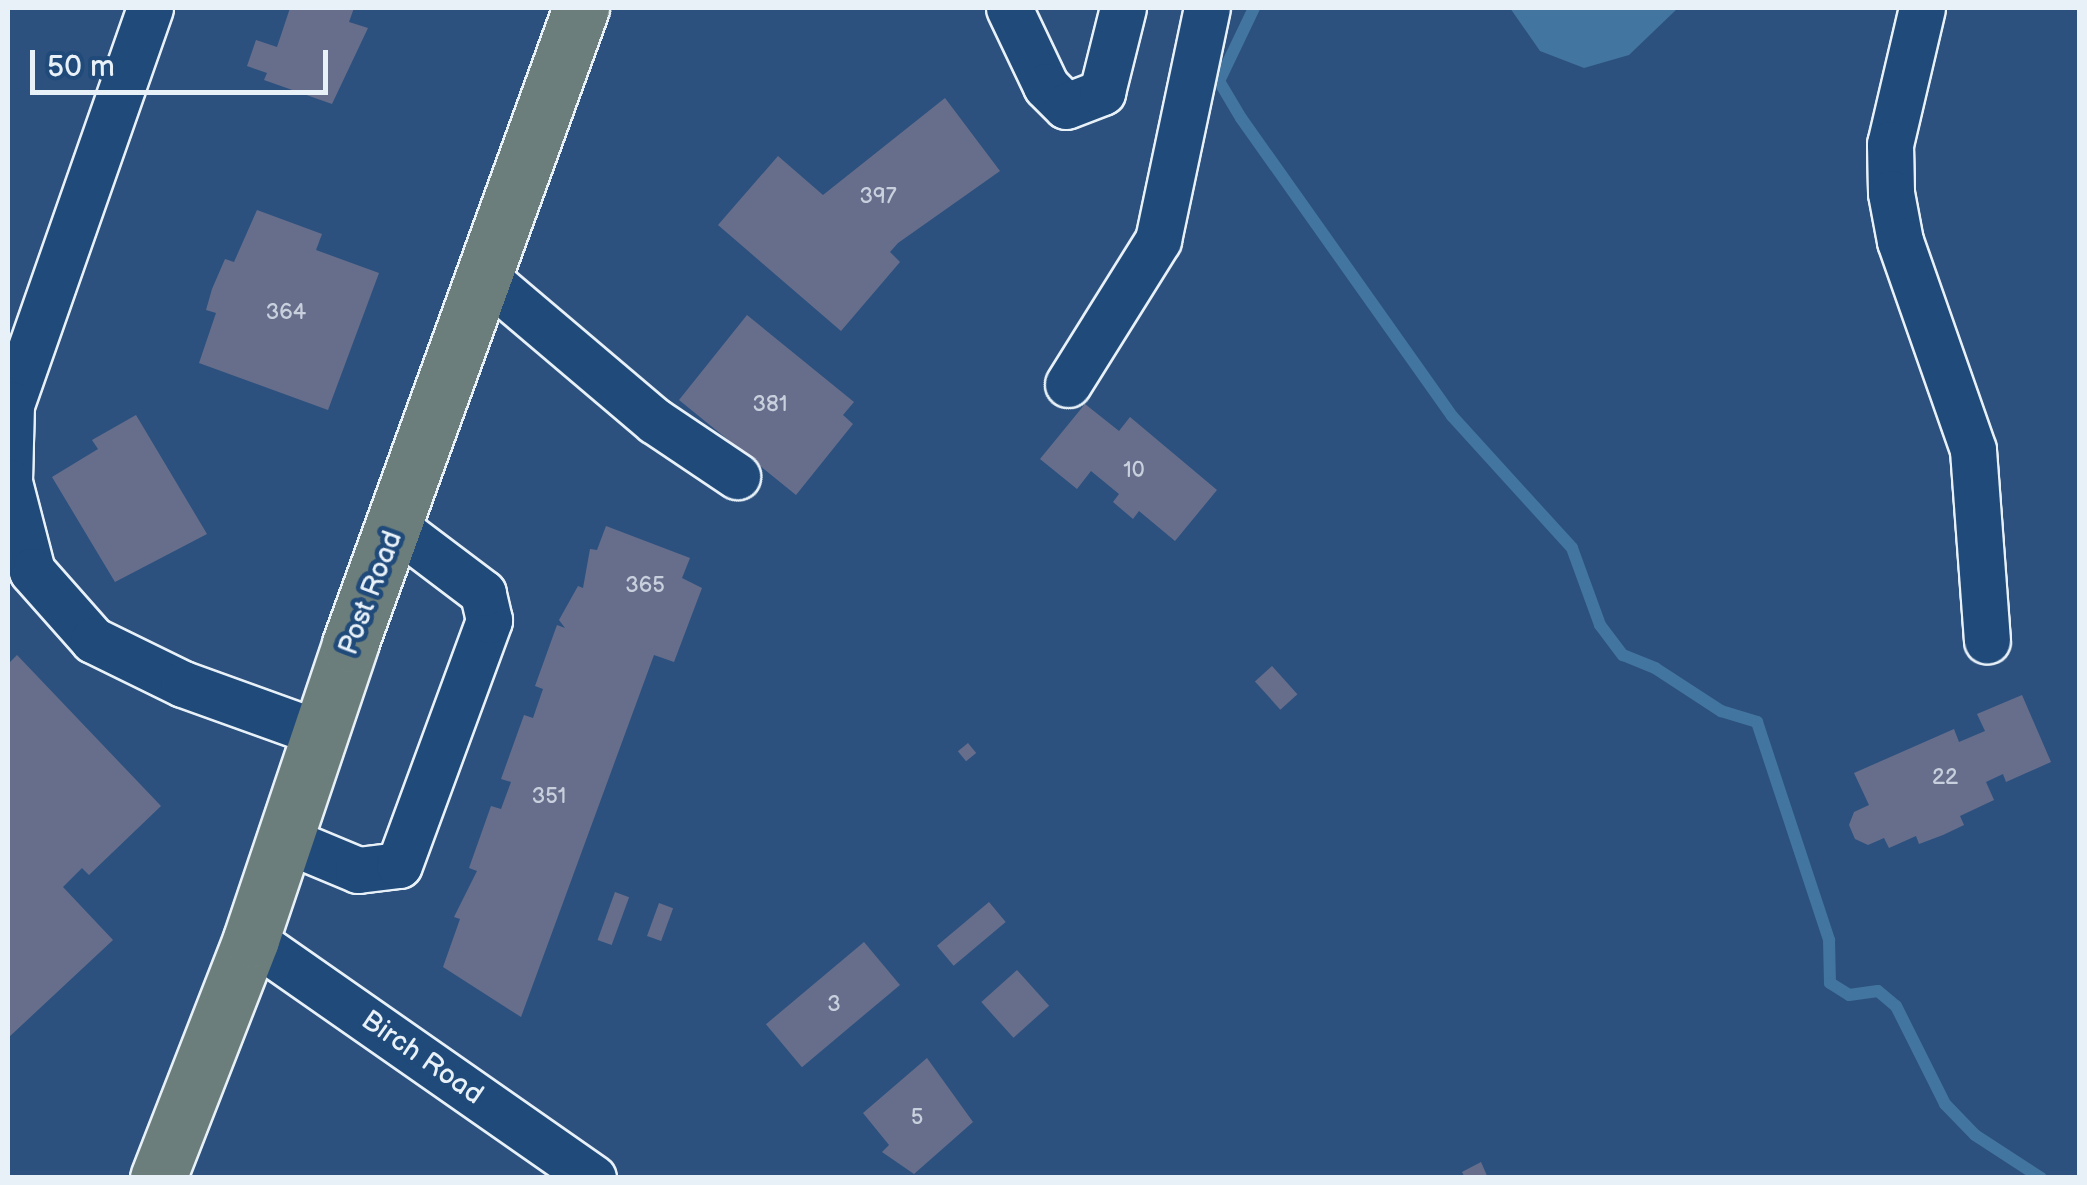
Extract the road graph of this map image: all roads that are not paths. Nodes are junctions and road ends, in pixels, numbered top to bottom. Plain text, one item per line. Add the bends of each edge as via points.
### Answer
1 (150, 8) edge
2 (580, 8) edge
3 (1009, 8) edge
4 (1122, 8) edge
5 (1208, 8) edge
6 (1922, 8) edge
7 (485, 277) junction
8 (1068, 384) dead end
9 (737, 476) dead end
10 (8, 482) edge
11 (396, 528) junction
12 (20, 580) edge
13 (1987, 640) dead end
14 (319, 732) junction
15 (286, 840) junction
16 (251, 939) junction
17 (158, 1178) edge
18 (593, 1178) edge

1 - 10 street via 11,404
2 - 7 main road, Post Road
3 - 4 street via 1046,86 1066,106 1102,92
5 - 8 street via 1158,240
6 - 13 street via 1890,144 1890,193 1900,241 1973,450
7 - 9 street via 655,421
7 - 11 main road, Post Road
10 - 12 street
11 - 14 main road, Post Road
11 - 15 street via 483,593 490,620 399,865 358,870
12 - 14 street via 93,640 183,684
14 - 15 main road, Post Road
15 - 16 main road, Post Road
16 - 17 main road, Post Road
16 - 18 street, Birch Road

